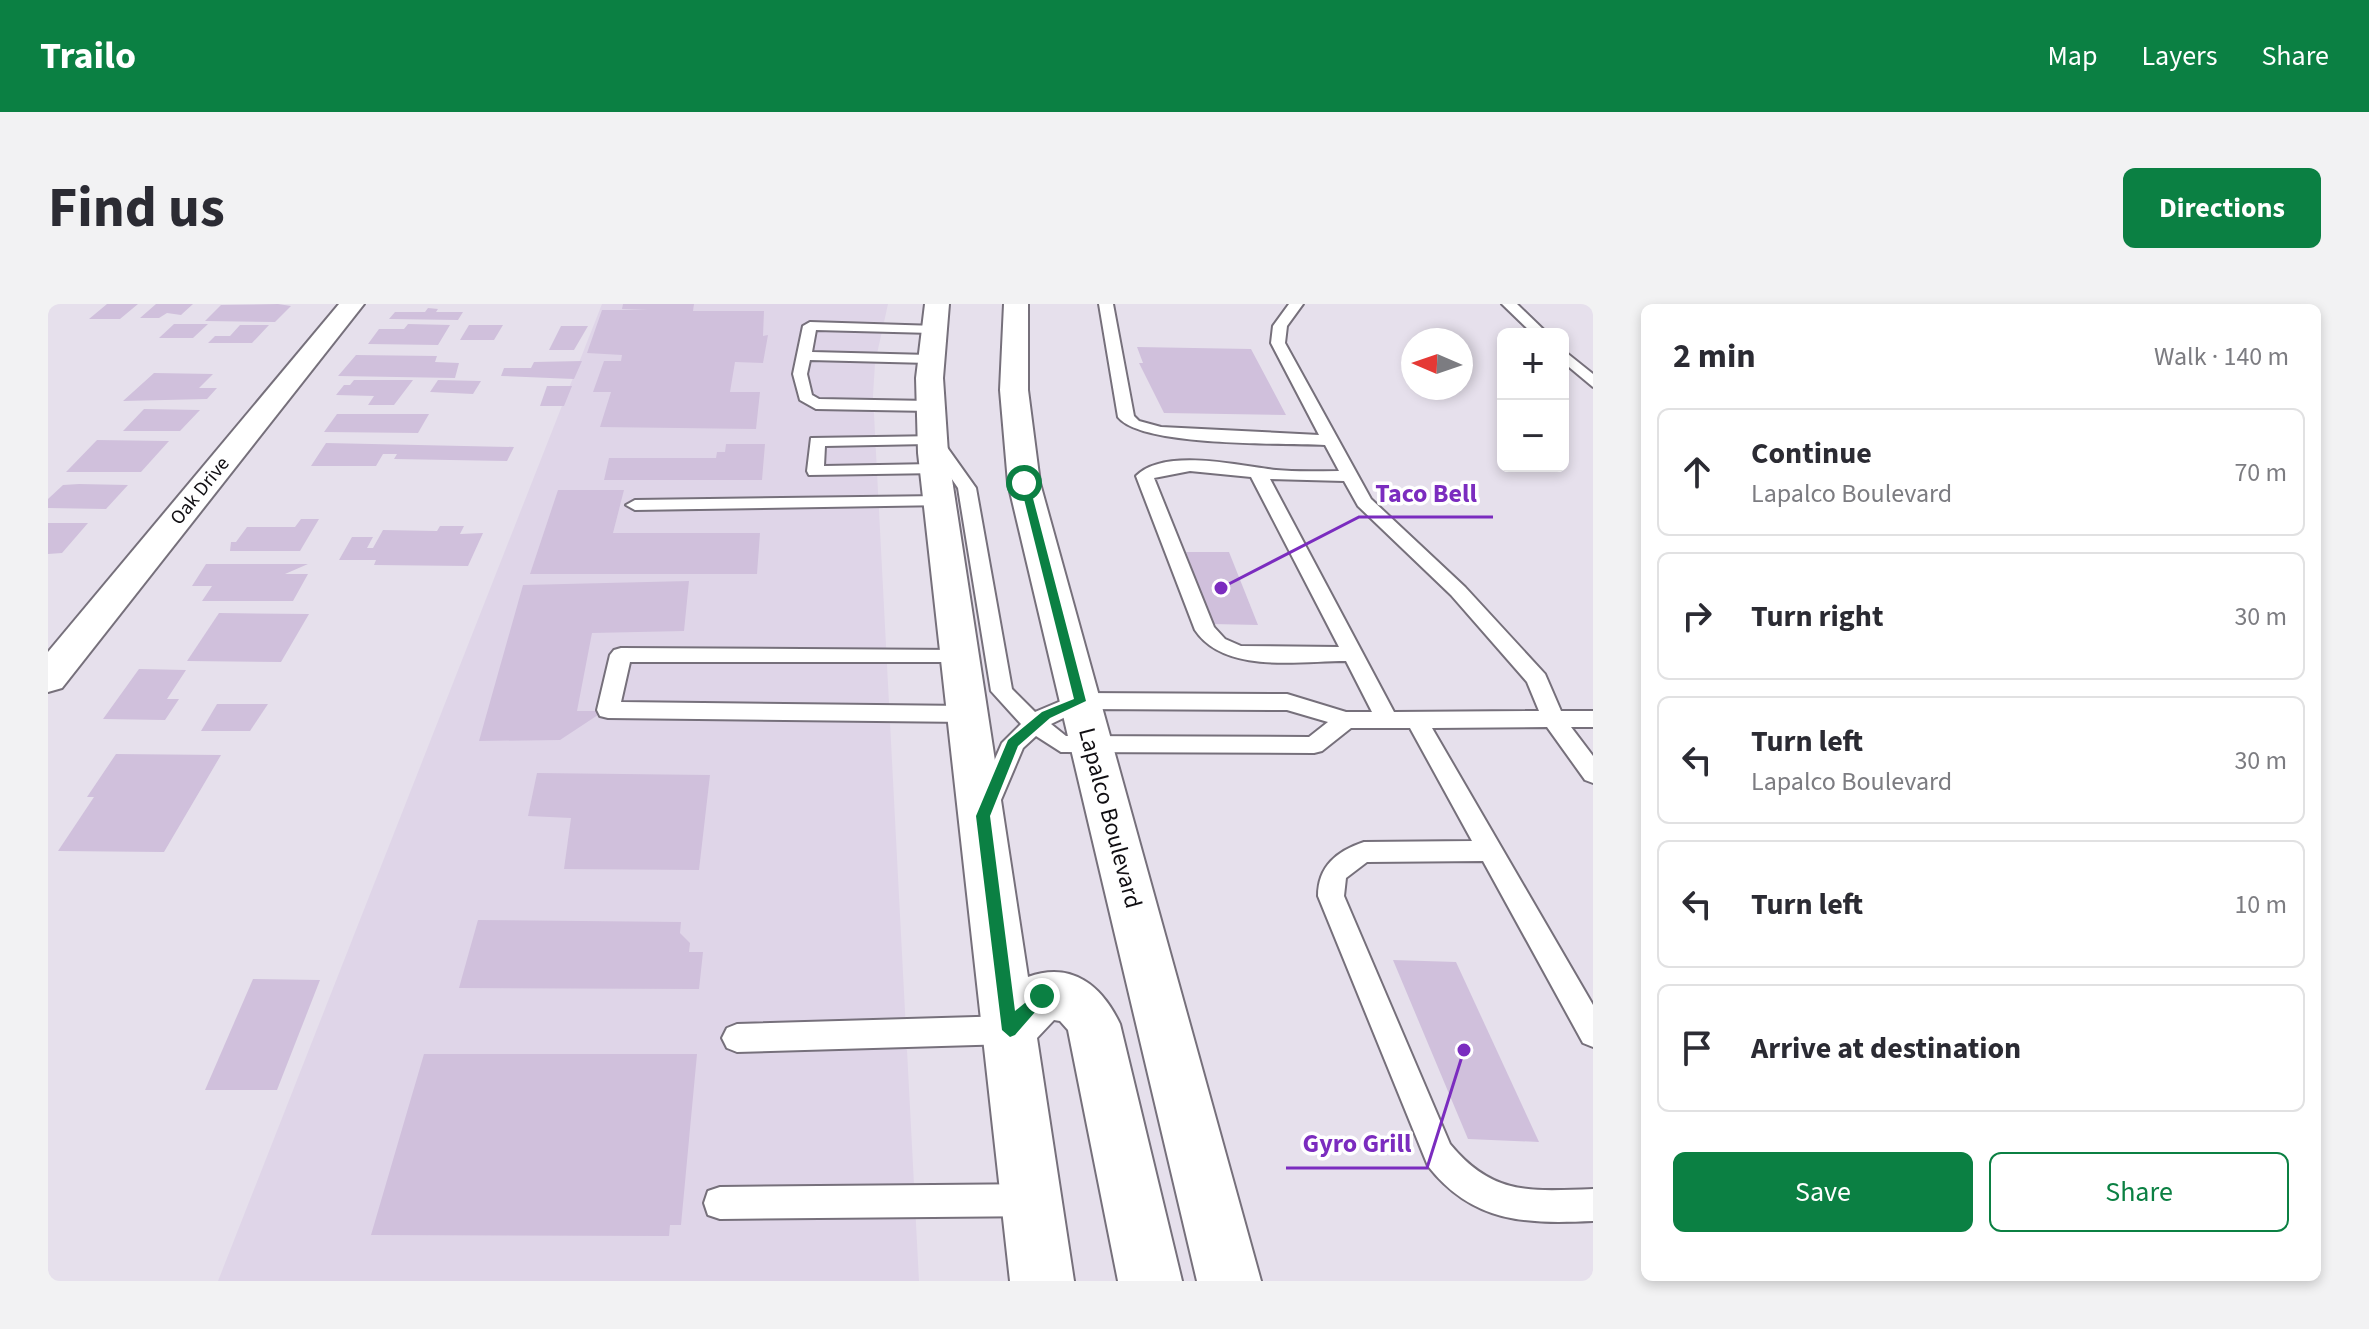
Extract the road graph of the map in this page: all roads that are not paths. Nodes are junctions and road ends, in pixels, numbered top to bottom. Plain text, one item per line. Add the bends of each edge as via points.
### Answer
1 (352, 304) edge
2 (1016, 304) edge
3 (1106, 304) edge
4 (1296, 304) edge
5 (1509, 304) edge
6 (1535, 328) edge
7 (933, 331) edge
8 (804, 356) junction
9 (1569, 360) edge
10 (1593, 382) edge
11 (1331, 440) junction
12 (934, 454) junction
13 (1266, 473) junction
14 (1351, 476) junction
15 (635, 505) dead end
16 (1353, 654) junction
17 (961, 657) junction
18 (48, 678) edge
19 (968, 714) junction
20 (1387, 719) junction
21 (1416, 719) junction
22 (1553, 719) junction
23 (1593, 719) edge
24 (1346, 720) junction
25 (1085, 723) junction
26 (1036, 724) junction
27 (1593, 774) edge
28 (983, 816) junction
29 (1491, 851) junction
30 (1010, 1030) junction
31 (1593, 1033) edge
32 (737, 1038) dead end
33 (1033, 1200) junction
34 (720, 1203) dead end
35 (1593, 1205) edge
36 (1042, 1281) edge
37 (1150, 1281) edge
38 (1229, 1281) edge

1 - 18 main road, Oak Drive
2 - 25 main road, Lapalco Boulevard via 1014,390 1024,483
3 - 11 lane via 1126,417 1133,424 1160,432
4 - 11 lane via 1280,326 1278,343
5 - 6 lane
7 - 8 lane
7 - 8 lane via 810,326
7 - 12 main road
8 - 12 lane via 800,374 805,397
9 - 10 lane
11 - 14 lane
12 - 12 lane via 817,441 815,471
12 - 15 lane
12 - 17 main road
12 - 26 lane via 967,488 1002,691
13 - 14 lane
13 - 16 lane
13 - 16 lane via 1182,467 1158,468 1145,476 1205,630 1218,644 1238,653
14 - 22 lane via 1364,502 1458,591 1537,679
16 - 20 lane
17 - 19 main road
17 - 19 lane via 621,655 608,710
19 - 28 main road
20 - 21 lane
20 - 24 lane
21 - 22 lane
21 - 29 lane
22 - 23 lane
22 - 27 lane
24 - 25 lane via 1287,702
24 - 25 lane via 1314,745
25 - 26 lane via 1046,715
25 - 26 lane via 1061,744
25 - 38 main road, Lapalco Boulevard
26 - 28 lane via 1013,743
28 - 30 main road
29 - 31 lane
29 - 35 lane via 1364,852 1336,869 1331,896 1450,1172 1495,1200 1528,1207
30 - 32 lane
30 - 33 main road
30 - 37 main road via 1042,996 1064,996 1083,1005 1093,1024
33 - 34 lane
33 - 36 main road

